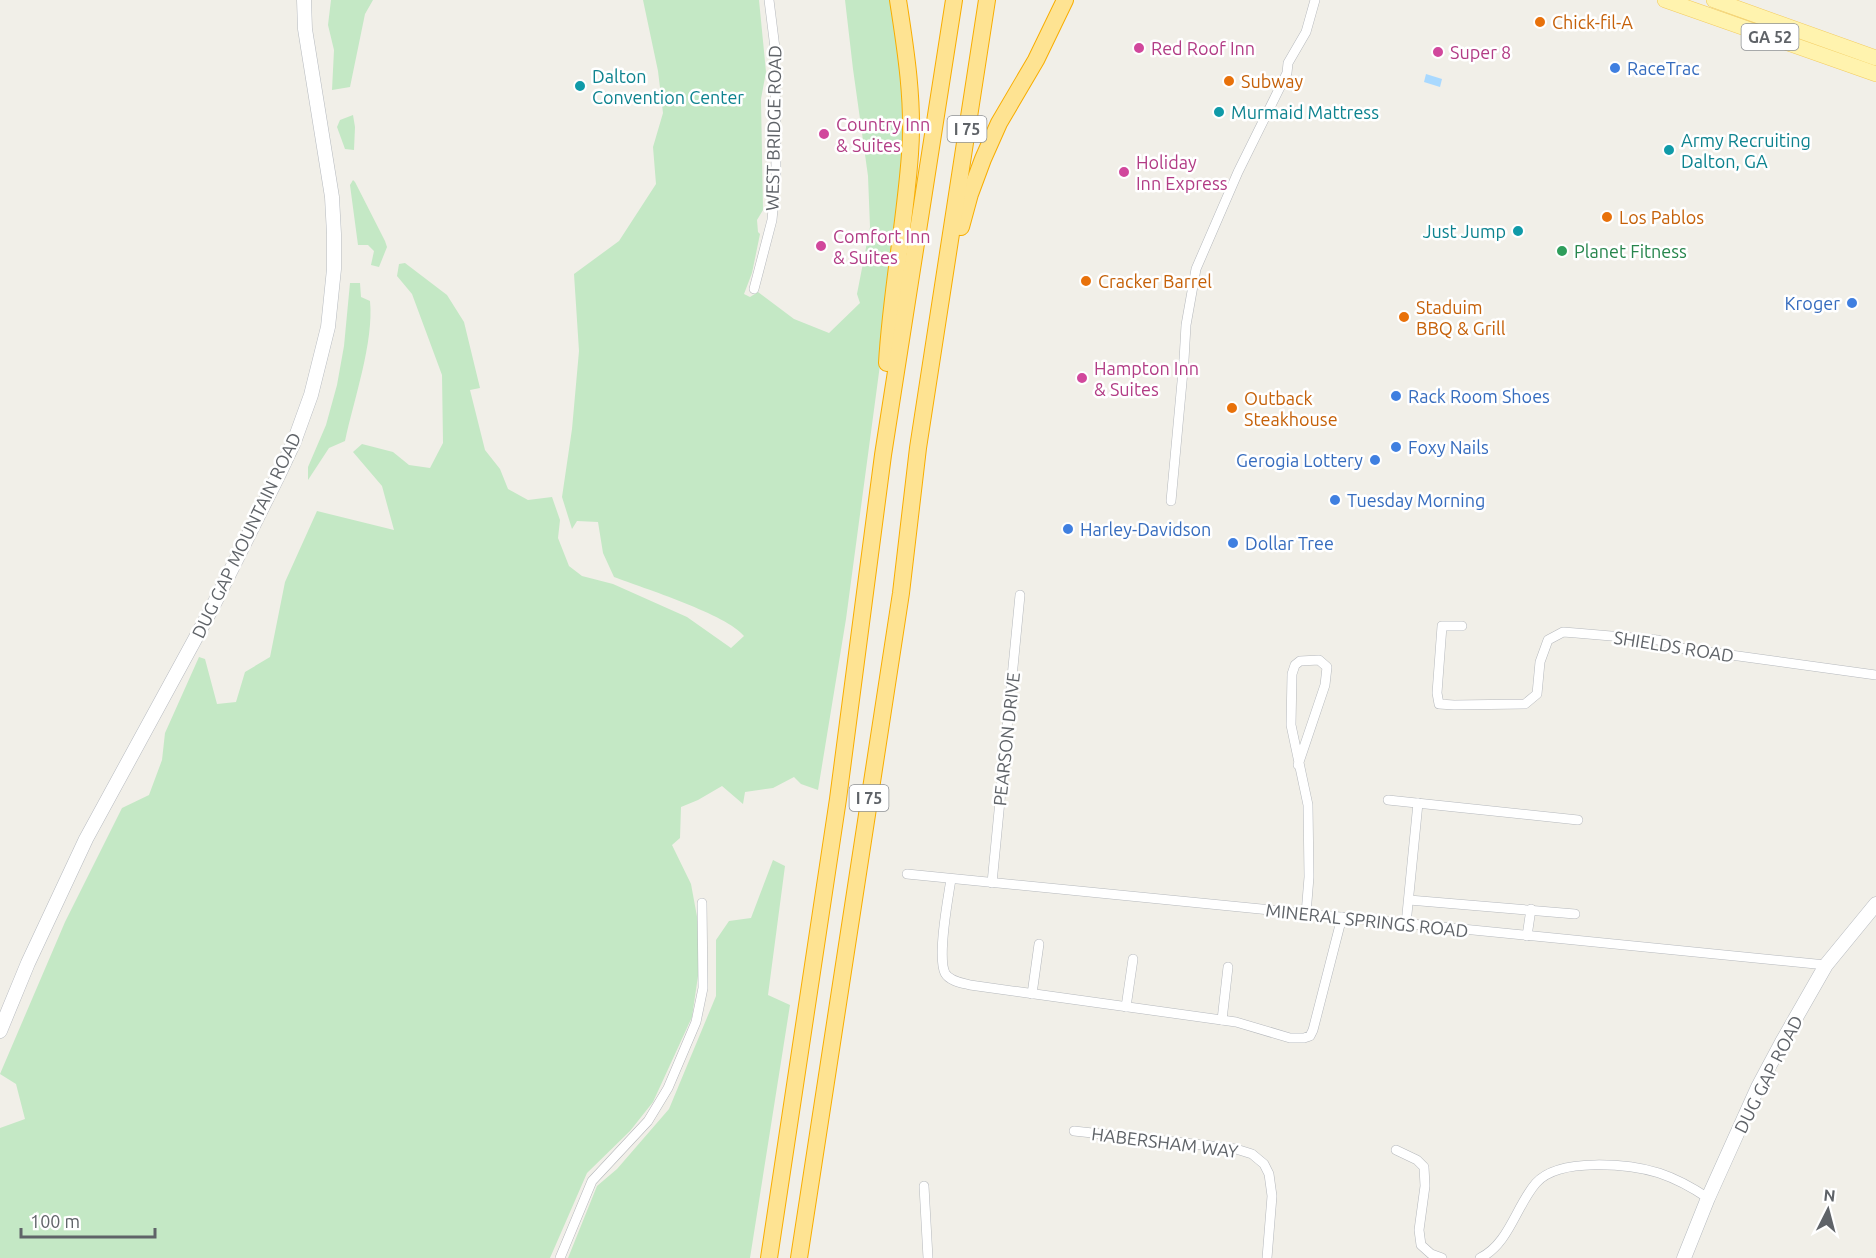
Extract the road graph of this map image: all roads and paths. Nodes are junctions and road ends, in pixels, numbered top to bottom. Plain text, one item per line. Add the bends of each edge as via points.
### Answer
1 (304, 0) edge
2 (769, 0) edge
3 (898, 0) edge
4 (954, 0) edge
5 (987, 0) edge
6 (1065, 0) edge
7 (1315, 0) edge
8 (1665, 0) edge
9 (1714, 0) edge
10 (1876, 58) edge
11 (1876, 74) edge
12 (947, 258) junction
13 (754, 289) dead end
14 (883, 455) junction
15 (1170, 501) dead end
16 (1020, 595) dead end
17 (1462, 626) dead end
18 (1876, 675) edge
19 (1298, 765) junction
20 (1388, 800) dead end
21 (1418, 803) junction
22 (1578, 820) dead end
23 (907, 874) dead end
24 (951, 879) junction
25 (992, 883) junction
26 (1409, 900) junction
27 (702, 903) dead end
28 (1876, 904) edge
29 (1531, 909) junction
30 (1306, 914) junction
31 (1575, 914) dead end
32 (1342, 917) junction
33 (1406, 924) junction
34 (1527, 936) junction
35 (1039, 944) dead end
36 (1133, 959) dead end
37 (1826, 965) junction
38 (1228, 967) dead end
39 (1032, 994) junction
40 (1126, 1007) junction
41 (1222, 1020) junction
42 (0, 1031) edge
43 (1074, 1131) dead end
44 (1396, 1149) dead end
45 (924, 1186) dead end
46 (1708, 1198) junction
47 (560, 1258) edge
48 (769, 1258) edge
49 (799, 1258) edge
50 (928, 1258) edge
51 (1267, 1258) edge
52 (1442, 1258) edge
53 (1480, 1258) edge
54 (1684, 1258) edge

1 - 42 street, DUG GAP MOUNTAIN ROAD via 304,29 332,197 334,234 332,295 318,372 305,415 278,476 212,608 86,840
2 - 13 street, WEST BRIDGE ROAD via 775,48 776,176 772,221
3 - 14 highway via 910,93 910,153 889,335
4 - 14 highway, I 75
5 - 12 highway, I 75
6 - 12 highway via 999,123
7 - 15 street via 1306,32 1288,63 1287,74 1196,269 1185,330
8 - 11 main road, GA 52
9 - 10 main road, GA 52
12 - 49 highway, I 75 via 901,594
14 - 48 highway, I 75 via 835,820
16 - 25 street, PEARSON DRIVE
17 - 18 street, SHIELDS ROAD via 1442,626 1439,704 1525,704 1538,694 1540,662 1548,640 1563,632 1658,640 1680,648
19 - 19 street via 1291,725 1292,674 1300,661 1318,660 1327,667 1325,685
19 - 30 street via 1308,805
20 - 21 street
21 - 22 street
21 - 26 street
23 - 24 street, MINERAL SPRINGS ROAD
24 - 25 street, MINERAL SPRINGS ROAD
24 - 39 street via 942,952 945,973 952,980 970,985
25 - 30 street, MINERAL SPRINGS ROAD
26 - 29 street
26 - 33 street
27 - 47 street via 703,988 696,1022 668,1088 648,1121 592,1181
28 - 37 street, DUG GAP ROAD
29 - 31 street
29 - 34 street
30 - 32 street, MINERAL SPRINGS ROAD
32 - 33 street, MINERAL SPRINGS ROAD
32 - 41 street via 1310,1036 1290,1038
33 - 34 street, MINERAL SPRINGS ROAD
34 - 37 street, MINERAL SPRINGS ROAD
35 - 39 street
36 - 40 street
37 - 46 street, DUG GAP ROAD via 1758,1087
38 - 41 street
39 - 40 street
40 - 41 street
43 - 51 street, HABERSHAM WAY via 1214,1146 1252,1154 1269,1174 1272,1196
44 - 52 street via 1424,1167 1421,1245
45 - 50 street
46 - 53 street via 1690,1186 1639,1168 1557,1169 1538,1180 1493,1251
46 - 54 street, DUG GAP ROAD

